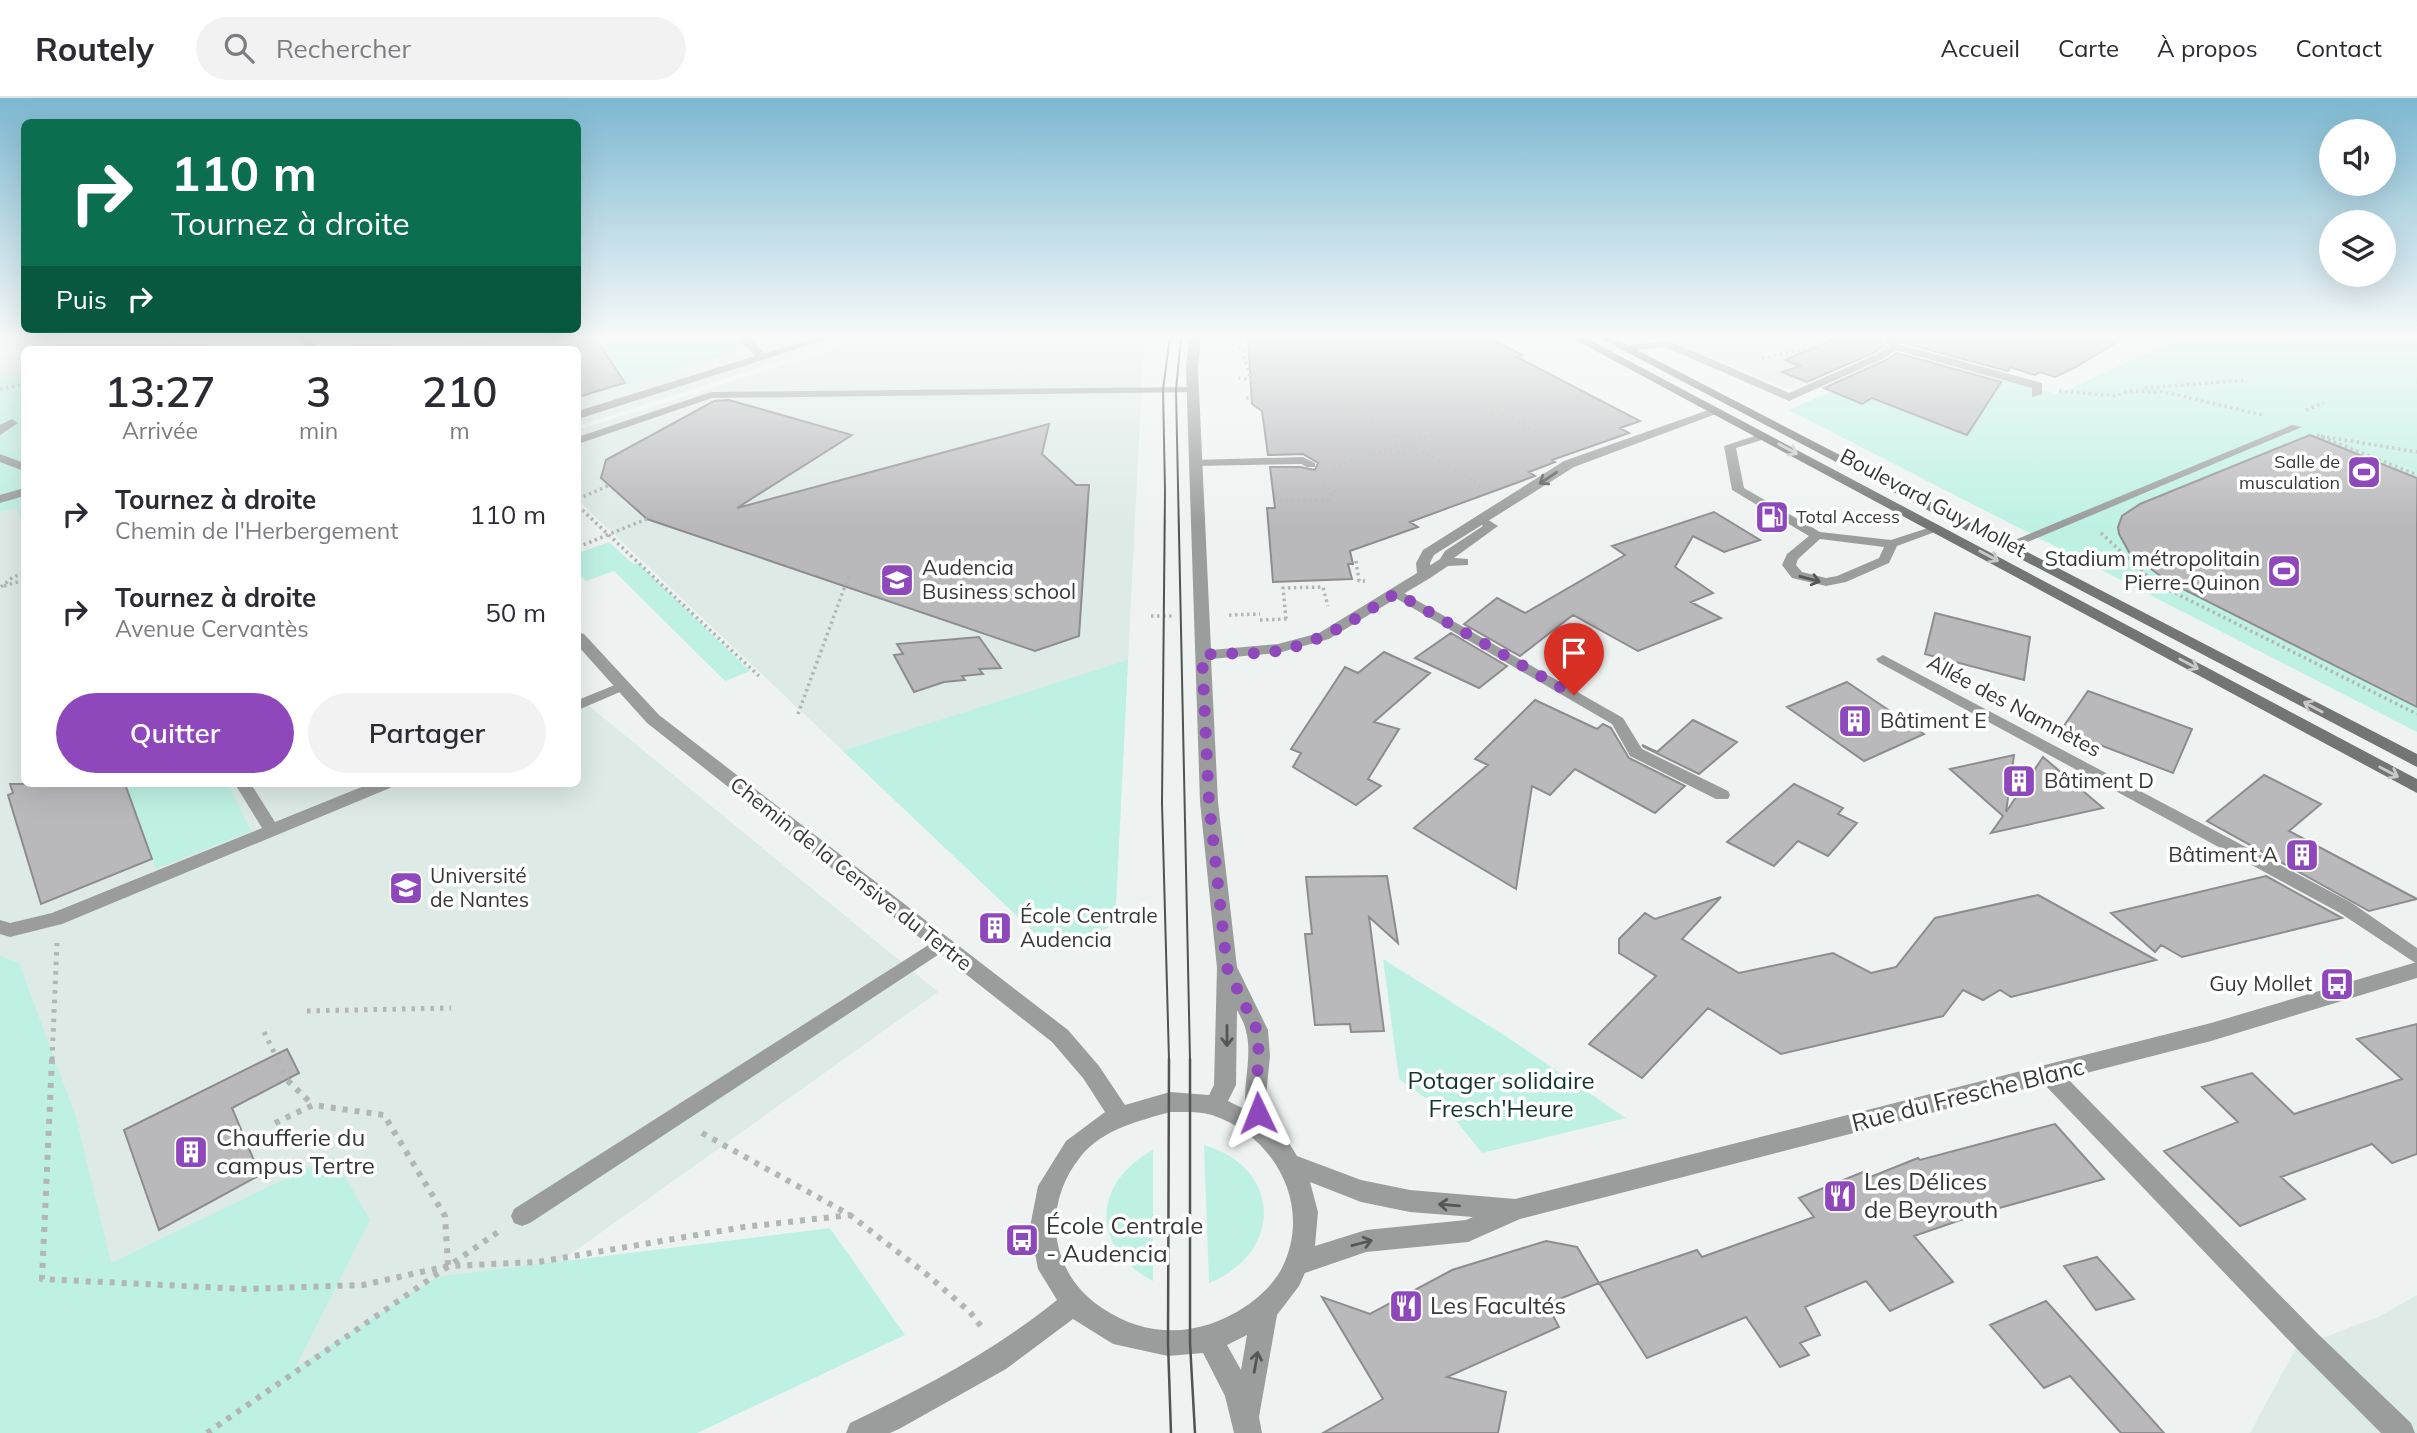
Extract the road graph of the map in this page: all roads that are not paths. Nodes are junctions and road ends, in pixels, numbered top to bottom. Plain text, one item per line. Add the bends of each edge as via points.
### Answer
1 (628, 399) edge
2 (699, 399) edge
3 (1193, 399) edge
4 (1696, 399) edge
5 (1724, 399) edge
6 (1718, 411) junction
7 (581, 414) edge
8 (12, 423) dead end
9 (2295, 427) road end
10 (0, 431) edge
11 (1764, 436) junction
12 (581, 440) edge
13 (0, 458) edge
14 (1195, 463) junction
15 (1311, 465) dead end
16 (21, 466) edge
17 (21, 493) edge
18 (0, 499) edge
19 (1487, 523) junction
20 (1937, 529) junction
21 (1817, 536) junction
22 (1892, 544) junction
23 (2006, 546) junction
24 (1445, 562) junction
25 (1463, 562) dead end
26 (1425, 575) junction
27 (1396, 593) junction
28 (581, 640) edge
29 (1202, 655) junction
30 (1883, 659) dead end
31 (622, 686) junction
32 (581, 704) edge
33 (2417, 761) edge
34 (245, 787) edge
35 (377, 787) edge
36 (2417, 787) edge
37 (1722, 795) dead end
38 (272, 831) junction
39 (0, 927) edge
40 (941, 944) junction
41 (2417, 957) edge
42 (1227, 968) junction
43 (2417, 970) edge
44 (2050, 1075) junction
45 (1215, 1106) junction
46 (1119, 1115) junction
47 (1261, 1130) junction
48 (1292, 1164) junction
49 (1517, 1209) junction
50 (523, 1216) road end
51 (1297, 1264) junction
52 (1073, 1303) junction
53 (1265, 1309) junction
54 (1209, 1339) junction
55 (1247, 1424) edge
56 (860, 1433) edge
57 (2401, 1433) edge

1 - 7 street
2 - 12 lane
3 - 14 street
4 - 6 main road, Boulevard Guy Mollet
5 - 23 main road, Boulevard Guy Mollet
6 - 11 main road, Boulevard Guy Mollet
6 -> 19 street via 1579,460 1509,503
8 - 10 street
9 - 23 lane
11 -> 20 main road, Boulevard Guy Mollet
11 - 21 lane via 1730,446 1738,490
13 - 16 street
14 - 15 lane via 1303,460
14 - 29 street
17 - 18 street
19 - 24 lane
19 - 26 street via 1428,554 1423,564
20 - 22 lane
20 -> 36 main road, Boulevard Guy Mollet
21 - 22 lane
21 -> 22 lane via 1789,565 1797,575 1826,582 1884,560
33 -> 23 main road, Boulevard Guy Mollet
24 - 25 lane
24 - 26 lane
26 - 27 street
27 - 29 street via 1306,644 1263,653
27 - 37 lane via 1618,721 1636,752
28 - 31 street, Chemin de la Censive du Tertre
29 - 42 street via 1209,802
30 - 41 lane, Allée des Namnètes via 2346,908
31 - 32 lane
31 - 40 street, Chemin de la Censive du Tertre via 653,719
34 - 38 lane
35 - 38 lane
38 - 39 lane via 56,919 10,930
40 - 46 street, Chemin de la Censive du Tertre via 1060,1036
40 - 50 lane
42 -> 45 street via 1225,1085
42 - 47 street via 1257,1030 1255,1096
43 - 44 street, Rue du Fresche Blanc
44 - 49 street, Rue du Fresche Blanc
44 - 57 street
45 - 46 street via 1170,1102
45 - 47 street
46 - 52 street via 1082,1138 1065,1157 1051,1180 1044,1205 1045,1256
47 - 48 street
49 -> 48 street, Rue du Fresche Blanc via 1398,1199 1361,1191
48 - 51 street via 1306,1202 1307,1223
51 -> 49 street, Rue du Fresche Blanc via 1366,1241 1468,1231
51 - 53 street via 1279,1296
52 - 54 street via 1100,1325 1133,1338 1168,1343
52 - 56 street via 1006,1356
53 - 54 street
55 -> 53 street
54 - 55 street via 1226,1366

